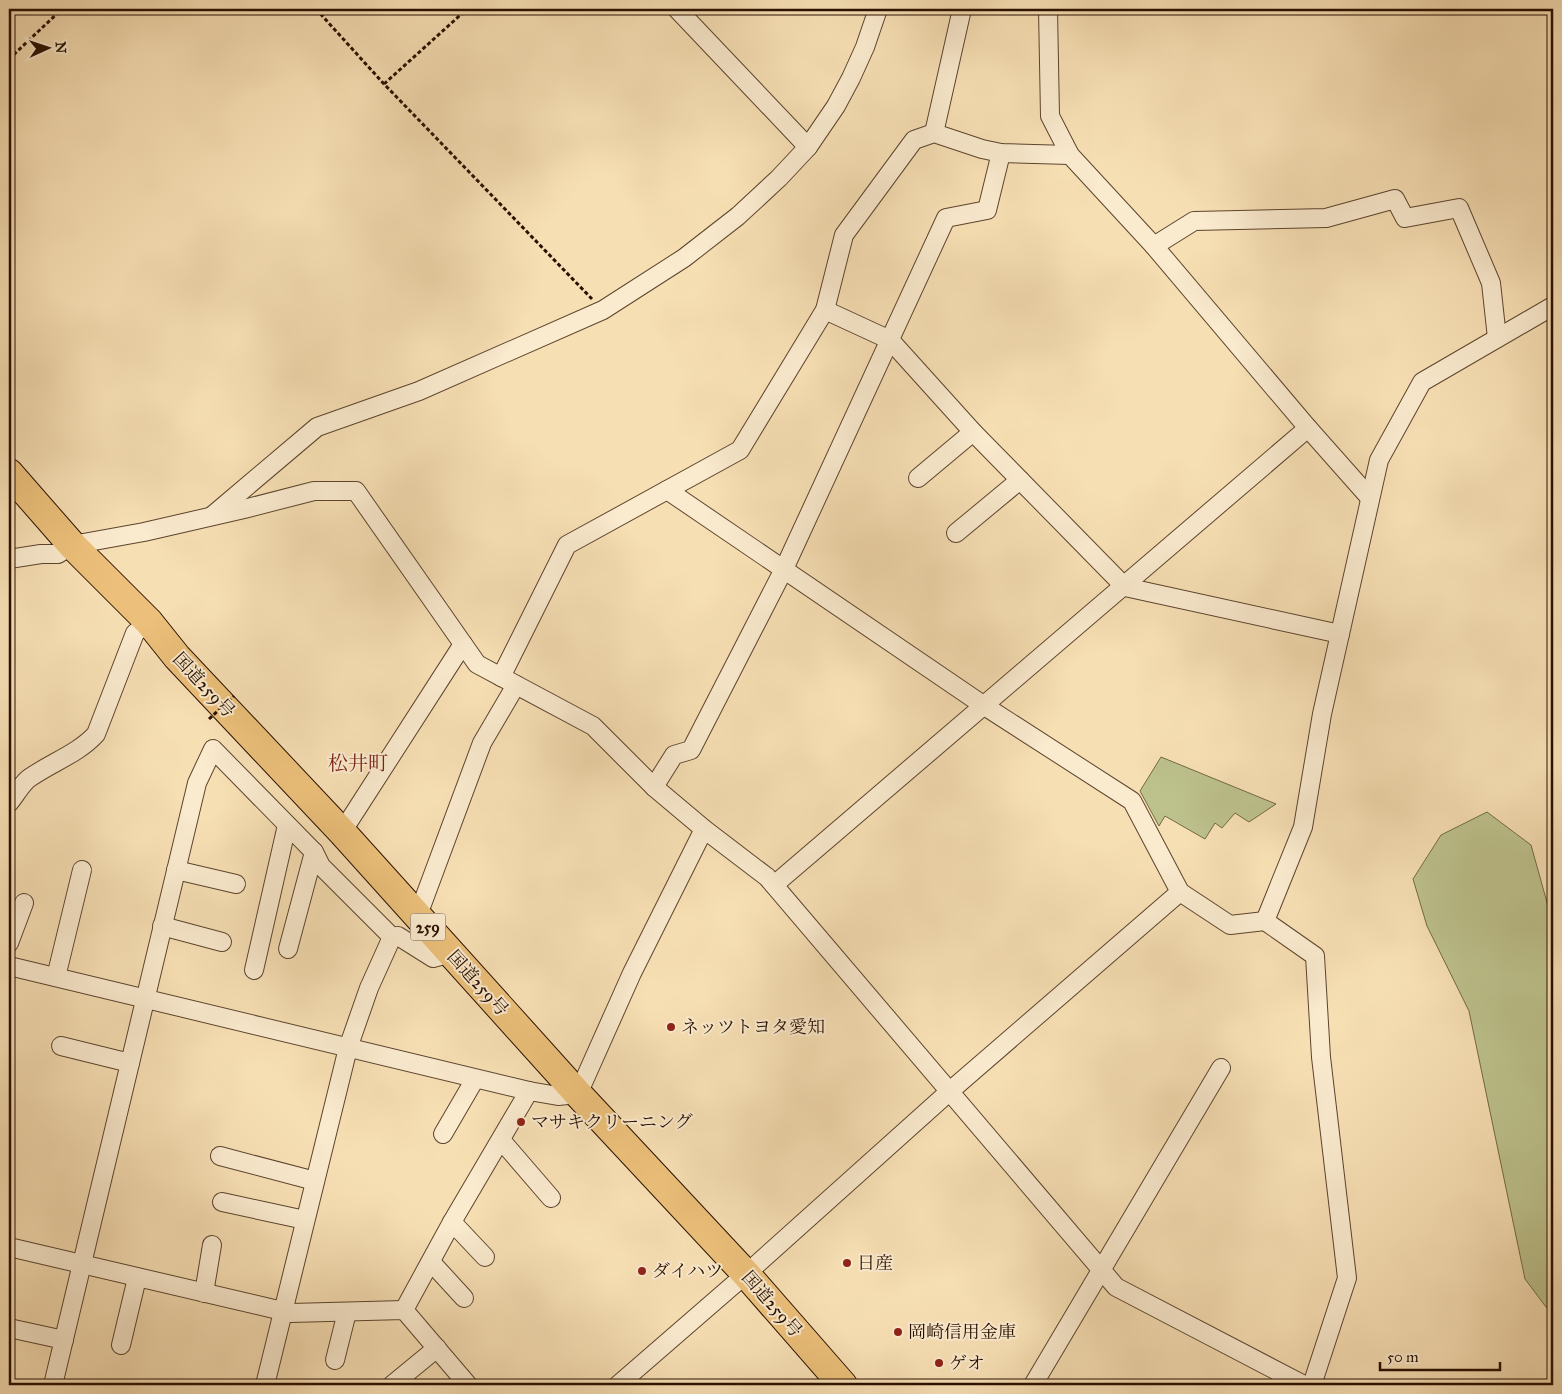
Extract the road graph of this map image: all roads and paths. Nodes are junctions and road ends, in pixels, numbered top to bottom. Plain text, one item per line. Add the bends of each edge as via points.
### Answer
1 (62, 9) edge
2 (316, 9) edge
3 (467, 9) edge
4 (677, 9) edge
5 (878, 9) edge
6 (962, 9) edge
7 (1048, 9) edge
8 (9, 59) edge
9 (384, 84) junction
10 (934, 133) junction
11 (808, 147) junction
12 (1001, 153) junction
13 (1070, 155) junction
14 (1154, 246) junction
15 (1553, 306) edge
16 (603, 310) junction
17 (826, 310) junction
18 (1497, 338) junction
19 (890, 340) junction
20 (1308, 428) junction
21 (974, 432) junction
22 (9, 472) edge
23 (918, 478) dead end
24 (1020, 480) junction
25 (667, 490) junction
26 (1370, 498) junction
27 (211, 517) junction
28 (956, 533) dead end
29 (72, 545) junction
30 (9, 559) edge
31 (784, 569) junction
32 (1124, 587) junction
33 (149, 622) junction
34 (1340, 634) junction
35 (463, 644) junction
36 (509, 681) junction
37 (234, 696) dead end
38 (983, 705) junction
39 (209, 719) dead end
40 (654, 787) junction
41 (9, 803) edge
42 (288, 825) junction
43 (704, 830) junction
44 (342, 832) junction
45 (314, 852) junction
46 (82, 870) dead end
47 (176, 870) junction
48 (236, 884) dead end
49 (774, 885) junction
50 (1180, 892) junction
51 (24, 903) dead end
52 (418, 915) junction
53 (1265, 921) junction
54 (162, 926) junction
55 (392, 937) junction
56 (222, 942) dead end
57 (9, 943) edge
58 (288, 949) dead end
59 (451, 952) junction
60 (9, 966) edge
61 (254, 970) dead end
62 (56, 977) junction
63 (145, 999) junction
64 (61, 1046) dead end
65 (348, 1048) junction
66 (130, 1064) junction
67 (1221, 1068) dead end
68 (475, 1078) junction
69 (529, 1091) junction
70 (950, 1091) junction
71 (578, 1094) junction
72 (443, 1134) dead end
73 (500, 1140) junction
74 (220, 1156) dead end
75 (315, 1180) junction
76 (551, 1198) dead end
77 (222, 1202) dead end
78 (305, 1220) junction
79 (452, 1222) junction
80 (212, 1245) dead end
81 (9, 1247) edge
82 (485, 1257) dead end
83 (431, 1262) junction
84 (82, 1265) junction
85 (1101, 1268) junction
86 (746, 1274) junction
87 (137, 1278) junction
88 (204, 1293) junction
89 (464, 1298) dead end
90 (404, 1310) junction
91 (282, 1311) junction
92 (347, 1312) junction
93 (9, 1328) edge
94 (64, 1340) junction
95 (120, 1345) dead end
96 (437, 1348) junction
97 (335, 1360) dead end
98 (53, 1385) edge
99 (265, 1385) edge
100 (392, 1385) edge
101 (468, 1385) edge
102 (618, 1385) edge
103 (843, 1385) edge
104 (1033, 1385) edge
105 (1304, 1385) edge
106 (1312, 1385) edge

1 - 8 path
2 - 9 path
3 - 9 path
4 - 11 street
5 - 11 street via 865,47 836,106
6 - 10 street
7 - 13 street via 1050,116
9 - 16 path
10 - 12 street
10 - 17 street via 914,140 844,235
11 - 16 street via 738,216 684,258
12 - 13 street
12 - 19 street via 986,210 946,218
13 - 14 street
14 - 18 street via 1194,221 1326,218 1395,199 1405,218 1459,208 1490,283
14 - 20 street
15 - 18 street
16 - 27 street via 418,391 317,428
17 - 19 street
17 - 25 street via 740,450
18 - 26 street via 1422,382 1379,460
19 - 21 street
19 - 31 street
20 - 26 street
20 - 32 street
21 - 23 street
21 - 24 street
22 - 29 highway, 国道259号 / 259
24 - 28 street
24 - 32 street
25 - 31 street
25 - 36 street via 567,545
26 - 34 street
27 - 29 street
27 - 35 street via 314,491 356,491
29 - 30 street via 58,554
29 - 33 highway, 国道259号 / 259
31 - 38 street
31 - 40 street via 691,750 674,755
32 - 34 street
32 - 38 street
33 - 41 street via 134,633 96,734 27,780
33 - 44 highway, 国道259号 / 259 via 177,657
34 - 53 street via 1322,714 1303,827
35 - 36 street via 477,664
35 - 44 street
36 - 40 street via 593,726
36 - 52 street via 482,743
37 - 39 path, bridge
38 - 49 street
38 - 50 street via 1132,801
40 - 43 street
42 - 45 street
42 - 47 street via 213,750 197,782
42 - 61 street
43 - 49 street
43 - 71 street via 632,973
44 - 52 highway, 国道259号 / 259
45 - 55 street via 321,866
45 - 58 street
46 - 62 street
47 - 48 street
47 - 54 street
49 - 70 street
50 - 53 street via 1230,925
50 - 70 street
51 - 57 street
52 - 59 highway, 国道259号 / 259
53 - 106 street via 1315,956 1321,1057 1347,1278
54 - 56 street
54 - 63 street
55 - 59 street via 398,936 433,958
55 - 65 street via 369,988
59 - 71 highway, 国道259号 / 259
60 - 62 street
62 - 63 street
63 - 65 street
63 - 66 street
64 - 66 street
65 - 68 street
65 - 75 street
66 - 84 street
67 - 85 street
68 - 69 street
68 - 72 street
69 - 71 street via 558,1096
69 - 73 street
70 - 85 street
70 - 86 street
71 - 86 highway, 国道259号 / 259
73 - 76 street
73 - 79 street
74 - 75 street
75 - 78 street
77 - 78 street
78 - 91 street
79 - 82 street
79 - 83 street
80 - 88 street
81 - 84 street
83 - 89 street
83 - 90 street
84 - 87 street
84 - 94 street
85 - 104 street
85 - 105 street via 1116,1287
86 - 102 street
86 - 103 highway, 国道259号 / 259
87 - 88 street
87 - 95 street
88 - 91 street
90 - 92 street
90 - 96 street
91 - 92 street
91 - 99 street
92 - 97 street
93 - 94 street
94 - 98 street
96 - 100 street
96 - 101 street

